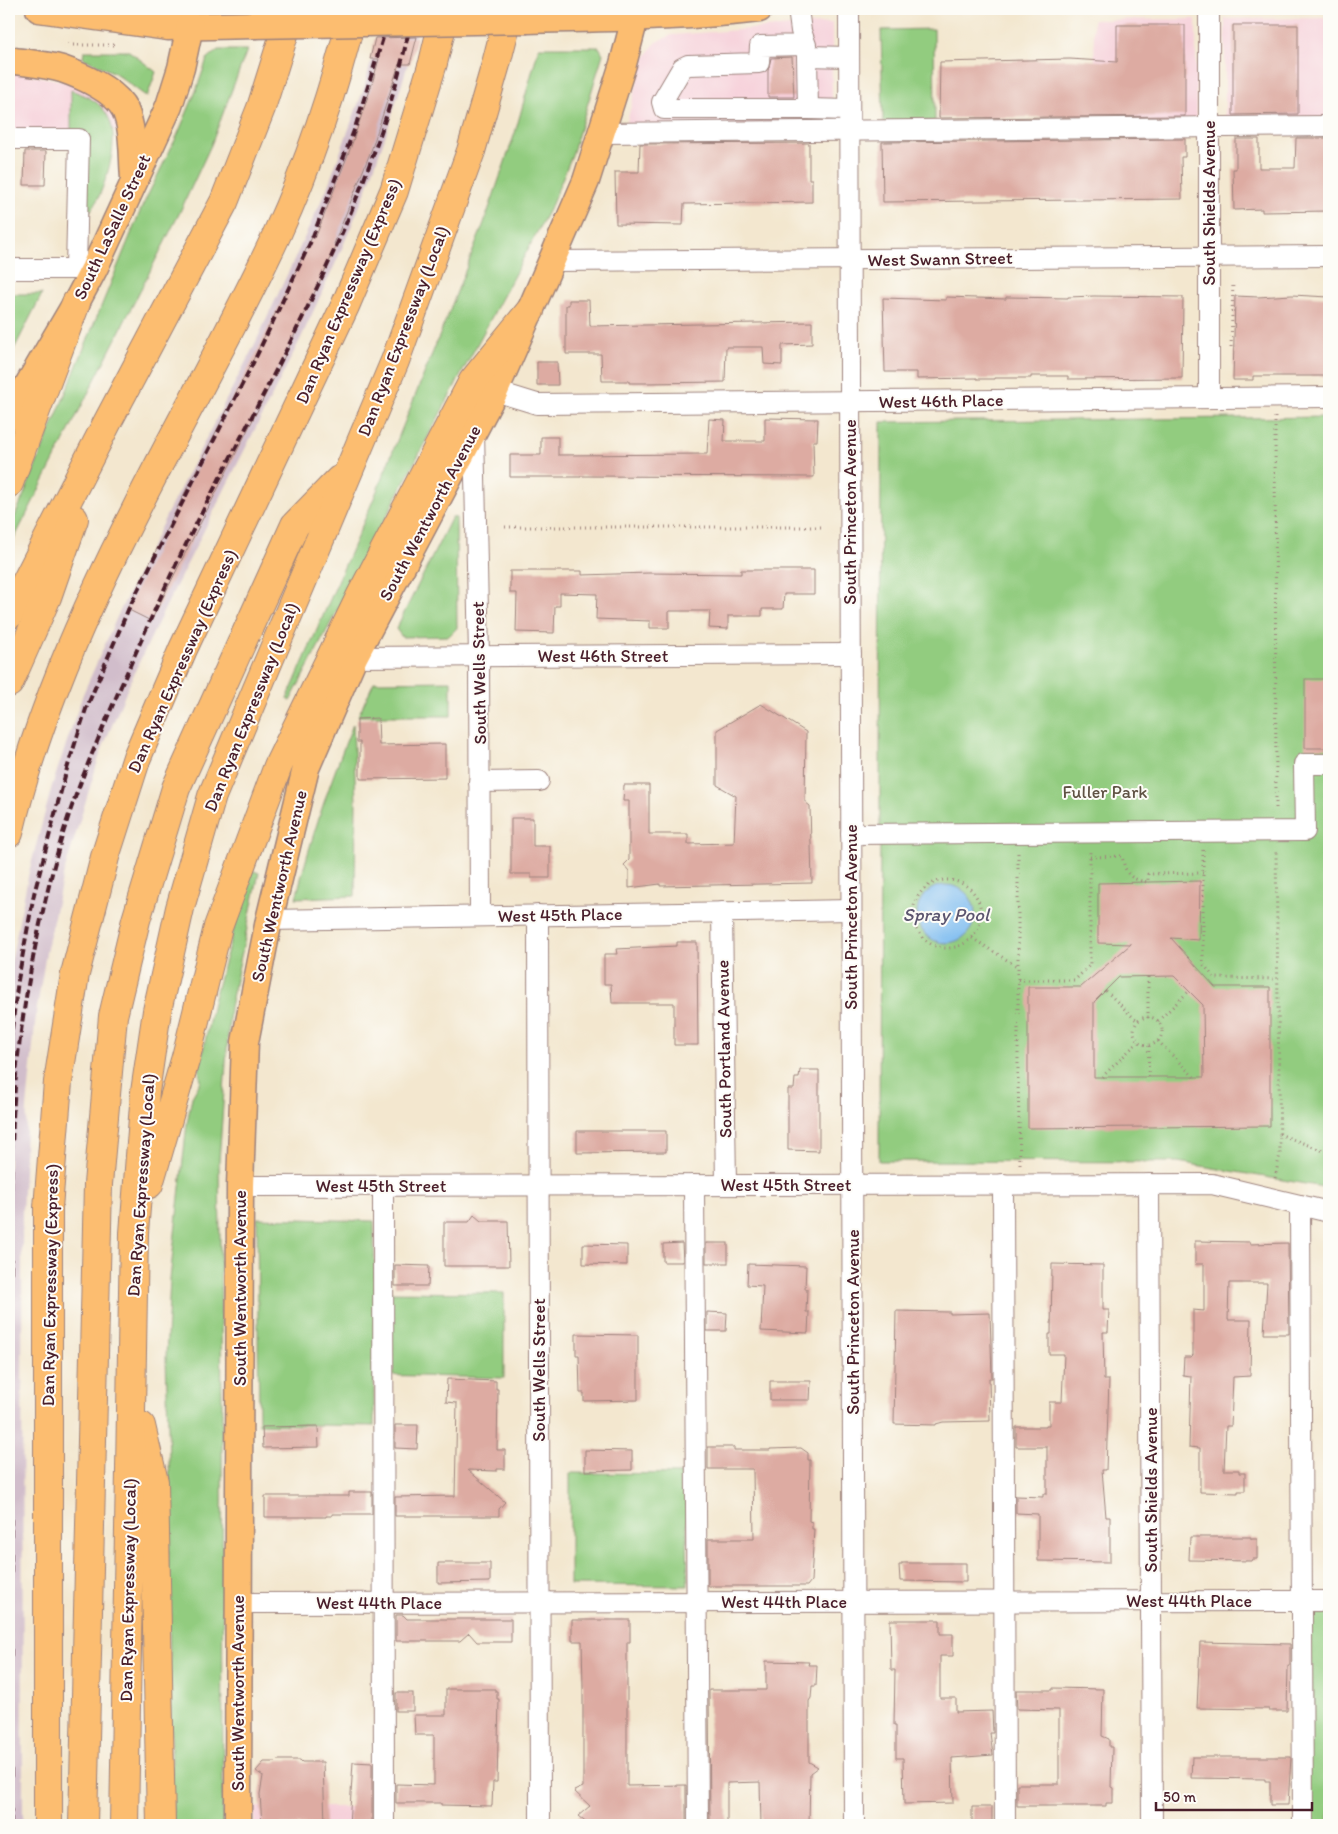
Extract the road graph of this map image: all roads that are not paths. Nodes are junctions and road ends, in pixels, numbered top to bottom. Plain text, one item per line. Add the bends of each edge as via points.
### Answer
1 (39, 9) edge
2 (292, 9) edge
3 (354, 9) edge
4 (446, 9) edge
5 (510, 9) edge
6 (759, 9) edge
7 (798, 9) edge
8 (849, 9) edge
9 (1209, 9) edge
10 (636, 13) edge
11 (191, 17) edge
12 (806, 50) junction
13 (849, 57) junction
14 (9, 60) edge
15 (808, 109) junction
16 (849, 110) junction
17 (1329, 126) edge
18 (1209, 128) junction
19 (849, 130) junction
20 (601, 133) junction
21 (9, 139) edge
22 (134, 180) junction
23 (1209, 256) junction
24 (1329, 256) edge
25 (552, 260) junction
26 (850, 260) junction
27 (9, 269) edge
28 (85, 269) junction
29 (76, 303) junction
30 (530, 311) junction
31 (495, 391) junction
32 (1329, 397) edge
33 (1209, 398) junction
34 (850, 401) junction
35 (11, 409) edge
36 (108, 423) junction
37 (474, 431) junction
38 (350, 468) junction
39 (9, 483) edge
40 (9, 615) edge
41 (851, 654) junction
42 (479, 656) junction
43 (354, 657) junction
44 (9, 683) edge
45 (1329, 764) edge
46 (539, 781) dead end
47 (479, 782) junction
48 (9, 833) edge
49 (851, 834) junction
50 (852, 910) junction
51 (722, 912) junction
52 (538, 915) junction
53 (480, 916) junction
54 (269, 920) junction
55 (1003, 1184) junction
56 (1149, 1184) junction
57 (539, 1185) junction
58 (694, 1185) junction
59 (726, 1185) junction
60 (852, 1185) junction
61 (240, 1186) junction
62 (383, 1186) junction
63 (1300, 1205) junction
64 (1329, 1212) edge
65 (134, 1233) junction
66 (132, 1382) junction
67 (1152, 1601) junction
68 (1302, 1601) junction
69 (1329, 1601) edge
70 (540, 1602) junction
71 (696, 1602) junction
72 (854, 1602) junction
73 (1005, 1602) junction
74 (238, 1603) junction
75 (384, 1603) junction
76 (48, 1825) edge
77 (83, 1825) edge
78 (124, 1825) edge
79 (161, 1825) edge
80 (238, 1825) edge
81 (384, 1825) edge
82 (540, 1825) edge
83 (698, 1825) edge
84 (854, 1825) edge
85 (1006, 1825) edge
86 (1152, 1825) edge
87 (1303, 1825) edge

1 - 11 main road via 168,27
2 - 36 highway via 261,108 224,202
3 - 48 highway via 315,140 277,234 88,608 50,699 19,790
4 - 76 highway, Dan Ryan Expressway (Express) via 394,192 346,306 183,649 137,757 105,857 75,974 58,1082 48,1208
5 - 38 highway, Dan Ryan Expressway (Local) via 468,160 395,361
6 - 10 main road via 722,13
7 - 12 street
8 - 13 street, South Princeton Avenue
9 - 18 street, South Shields Avenue
10 - 11 main road, bridge via 546,20 254,25
10 - 20 main road, South Wentworth Avenue
11 - 22 main road, South LaSalle Street via 182,68 169,106
12 - 13 street
12 - 15 street
12 - 15 street via 760,46 760,63 688,65 682,68 662,102 664,109
13 - 16 street, South Princeton Avenue
14 - 22 main road via 60,69 95,83 112,95 124,109 130,129
15 - 16 street
16 - 19 street, South Princeton Avenue
17 - 18 street
18 - 19 street
18 - 23 street, South Shields Avenue
19 - 20 street
19 - 26 street, South Princeton Avenue
20 - 25 main road, South Wentworth Avenue via 586,181
21 - 28 street via 79,139
22 - 28 main road, South LaSalle Street
23 - 24 street, West Swann Street
23 - 26 street, West Swann Street
23 - 33 street, South Shields Avenue
25 - 26 street, West Swann Street
25 - 30 main road, South Wentworth Avenue
26 - 34 street, South Princeton Avenue
27 - 28 street
28 - 29 main road, South LaSalle Street
29 - 35 main road, South LaSalle Street
29 - 39 highway
30 - 31 main road, South Wentworth Avenue
30 - 65 highway via 473,381 360,596 278,766 218,927 186,1057
31 - 34 street, West 46th Place via 536,404
31 - 37 main road, South Wentworth Avenue
32 - 33 street, West 46th Place
33 - 34 street, West 46th Place
34 - 41 street, South Princeton Avenue
36 - 40 highway
36 - 44 highway via 47,597
37 - 42 street, South Wells Street
37 - 43 main road, South Wentworth Avenue
38 - 65 highway, Dan Ryan Expressway (Local) via 212,796 180,908 145,1092
38 - 77 highway via 295,525 176,788 136,920 114,1016 98,1184
41 - 42 street, West 46th Street
41 - 49 street, South Princeton Avenue
42 - 43 street, West 46th Street
42 - 47 street, South Wells Street
43 - 54 main road, South Wentworth Avenue via 306,768
45 - 49 street via 1304,764 1305,831
46 - 47 street
47 - 53 street, South Wells Street
49 - 50 street, South Princeton Avenue
50 - 51 street, West 45th Place
50 - 60 street, South Princeton Avenue
51 - 52 street, West 45th Place
51 - 59 street, South Portland Avenue
52 - 53 street, West 45th Place
52 - 57 street, South Wells Street
53 - 54 street, West 45th Place
54 - 61 main road, South Wentworth Avenue via 245,1042
55 - 56 street, West 45th Street
55 - 60 street, West 45th Street
55 - 73 street
56 - 63 street, West 45th Street via 1212,1184
56 - 67 street, South Shields Avenue
57 - 58 street, West 45th Street
57 - 62 street, West 45th Street
57 - 70 street, South Wells Street
58 - 59 street, West 45th Street
58 - 71 street
59 - 60 street, West 45th Street
60 - 72 street, South Princeton Avenue
61 - 62 street, West 45th Street
61 - 74 main road, South Wentworth Avenue
62 - 75 street
63 - 64 street, West 45th Street
63 - 68 street
65 - 66 highway, Dan Ryan Expressway (Local)
66 - 78 highway, Dan Ryan Expressway (Local)
66 - 79 highway via 154,1482
67 - 68 street, West 44th Place
67 - 73 street, West 44th Place
67 - 86 street, South Shields Avenue
68 - 69 street, West 44th Place
68 - 87 street
70 - 71 street, West 44th Place
70 - 75 street, West 44th Place
70 - 82 street, South Wells Street
71 - 72 street, West 44th Place
71 - 83 street
72 - 73 street, West 44th Place
72 - 84 street, South Princeton Avenue
73 - 85 street
74 - 75 street, West 44th Place
74 - 80 main road, South Wentworth Avenue
75 - 81 street

